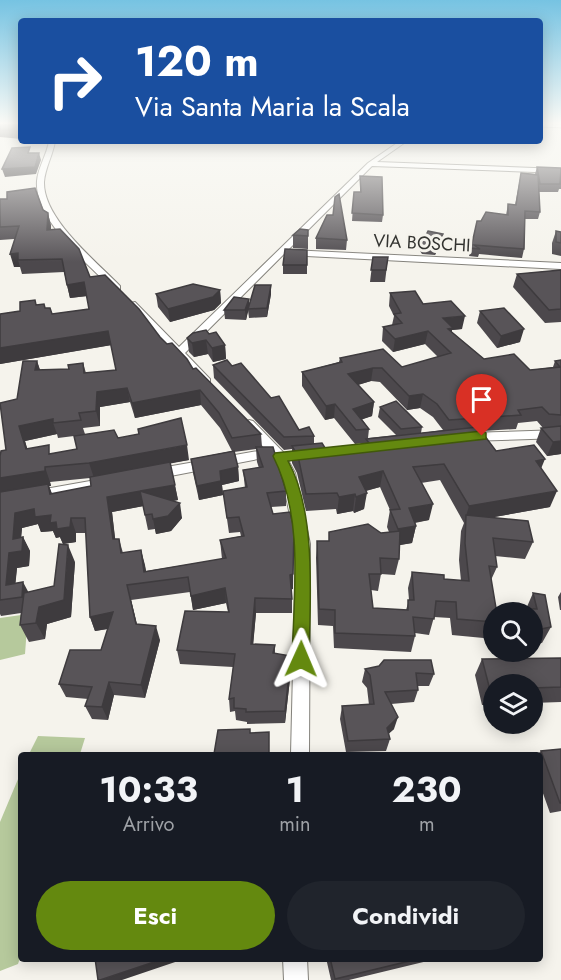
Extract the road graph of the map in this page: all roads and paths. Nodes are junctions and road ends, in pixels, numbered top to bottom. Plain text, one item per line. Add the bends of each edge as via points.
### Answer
1 (44, 170) edge
2 (364, 170) edge
3 (526, 170) edge
4 (561, 171) edge
5 (281, 252) junction
6 (561, 266) edge
7 (179, 354) junction
8 (217, 393) edge
9 (238, 413) edge
10 (561, 434) edge
11 (458, 438) edge
12 (287, 457) junction
13 (140, 477) edge
14 (117, 481) edge
15 (0, 502) edge
16 (300, 752) edge
17 (295, 962) edge
18 (296, 980) edge

1 - 7 street via 41,183 50,214
2 - 5 street
3 - 4 street
5 - 6 street, VIA BOSCHI
5 - 7 street
7 - 8 street
9 - 12 street
10 - 11 street
12 - 13 street via 258,455
12 - 16 street via 303,544
14 - 15 street
17 - 18 street

